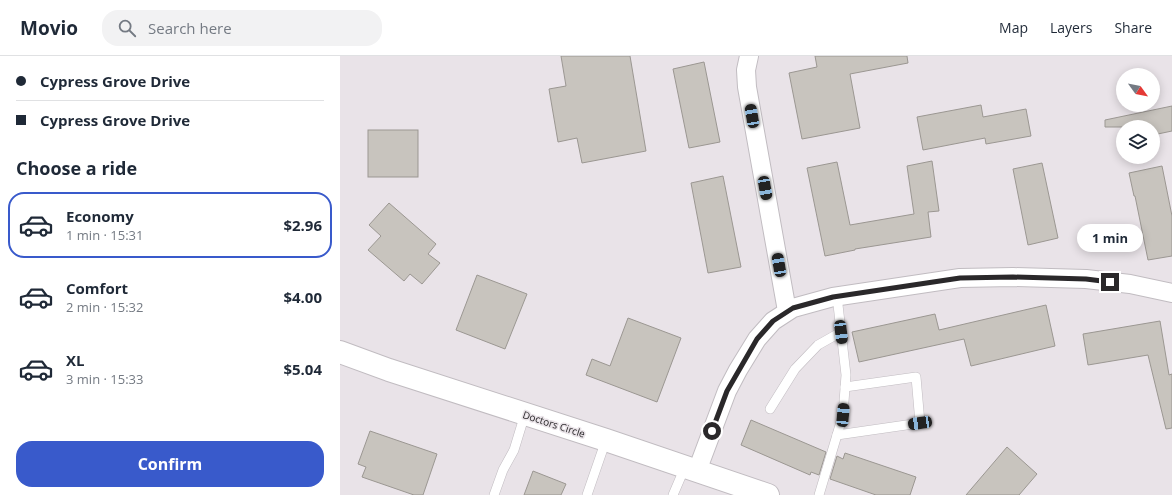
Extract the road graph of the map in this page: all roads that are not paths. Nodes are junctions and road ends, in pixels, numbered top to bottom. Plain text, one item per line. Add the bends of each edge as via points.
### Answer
1 (749, 56) edge
2 (1172, 293) edge
3 (837, 296) junction
4 (787, 311) junction
5 (841, 332) junction
6 (340, 352) edge
7 (845, 387) junction
8 (770, 409) dead end
9 (524, 414) junction
10 (837, 435) junction
11 (606, 440) junction
12 (691, 469) junction
13 (734, 490) edge
14 (494, 495) edge
15 (587, 495) edge
16 (673, 495) edge
17 (768, 495) edge
18 (819, 495) edge

1 - 4 street via 746,70 747,87
2 - 3 street via 1130,284 1086,279 1013,277 960,278
3 - 4 street
3 - 5 lane
4 - 12 street via 773,321 757,339 738,370
5 - 7 lane
5 - 8 lane via 818,345 795,369
6 - 9 street, Doctors Circle
7 - 10 lane via 843,415
7 - 10 lane via 916,377 920,423
9 - 11 street, Doctors Circle
9 - 14 lane via 514,450
10 - 18 lane
11 - 12 street, Doctors Circle
11 - 15 lane
12 - 13 street, Doctors Circle
12 - 16 lane
13 - 17 street, Doctors Circle

